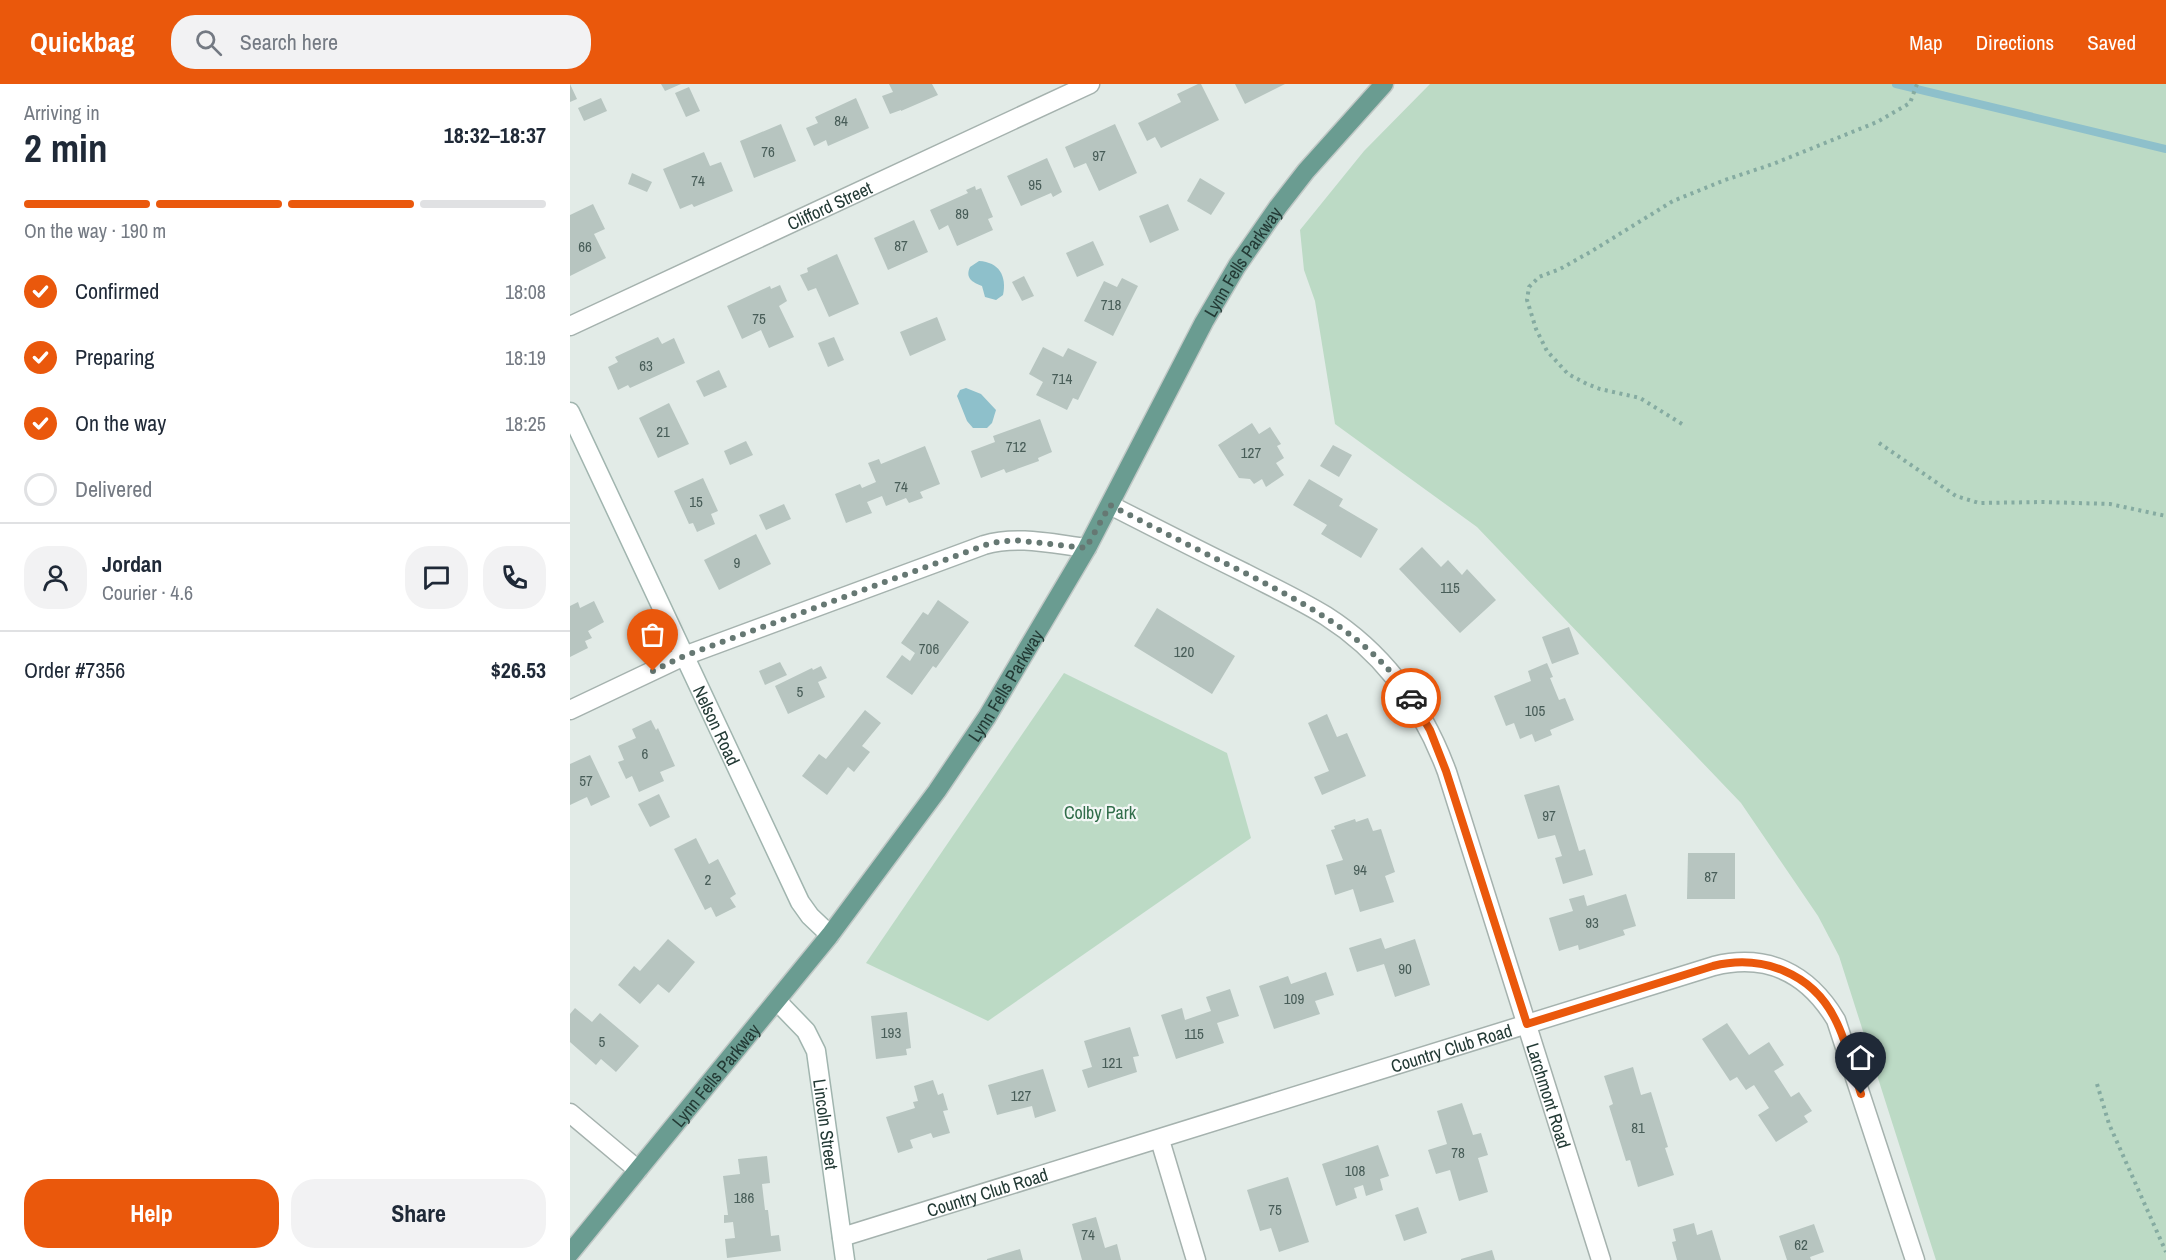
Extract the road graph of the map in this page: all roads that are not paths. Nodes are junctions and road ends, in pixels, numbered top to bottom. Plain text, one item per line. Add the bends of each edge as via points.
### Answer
1 (1090, 84) edge
2 (1384, 84) edge
3 (570, 326) edge
4 (570, 411) edge
5 (1110, 505) junction
6 (1086, 548) junction
7 (684, 656) junction
8 (570, 710) edge
9 (830, 935) junction
10 (777, 1001) junction
11 (1527, 1024) junction
12 (570, 1113) edge
13 (1160, 1140) junction
14 (638, 1170) junction
15 (842, 1238) junction
16 (570, 1253) edge
17 (844, 1260) edge
18 (1196, 1260) edge
19 (1601, 1260) edge
20 (1915, 1260) edge

1 - 3 street, Clifford Street
2 - 5 main road, Lynn Fells Parkway via 1306,171 1237,266
4 - 7 street, Nelson Road
5 - 6 main road, Lynn Fells Parkway
5 - 11 street, Larchmont Road via 1324,615 1361,642 1392,674 1419,710 1439,750
6 - 7 street via 1014,540 991,543
6 - 9 main road, Lynn Fells Parkway via 987,717 905,836
7 - 8 street
7 - 9 street, Nelson Road via 800,902
9 - 10 main road, Lynn Fells Parkway
10 - 14 main road, Lynn Fells Parkway
10 - 15 street, Lincoln Street via 806,1031 816,1051
11 - 13 street, Country Club Road
11 - 19 street, Larchmont Road
11 - 20 street, Country Club Road via 1726,963 1766,964 1791,973 1812,988 1836,1020
12 - 14 street
13 - 15 street, Country Club Road
13 - 18 street
14 - 16 main road, Lynn Fells Parkway
15 - 17 street, Lincoln Street

